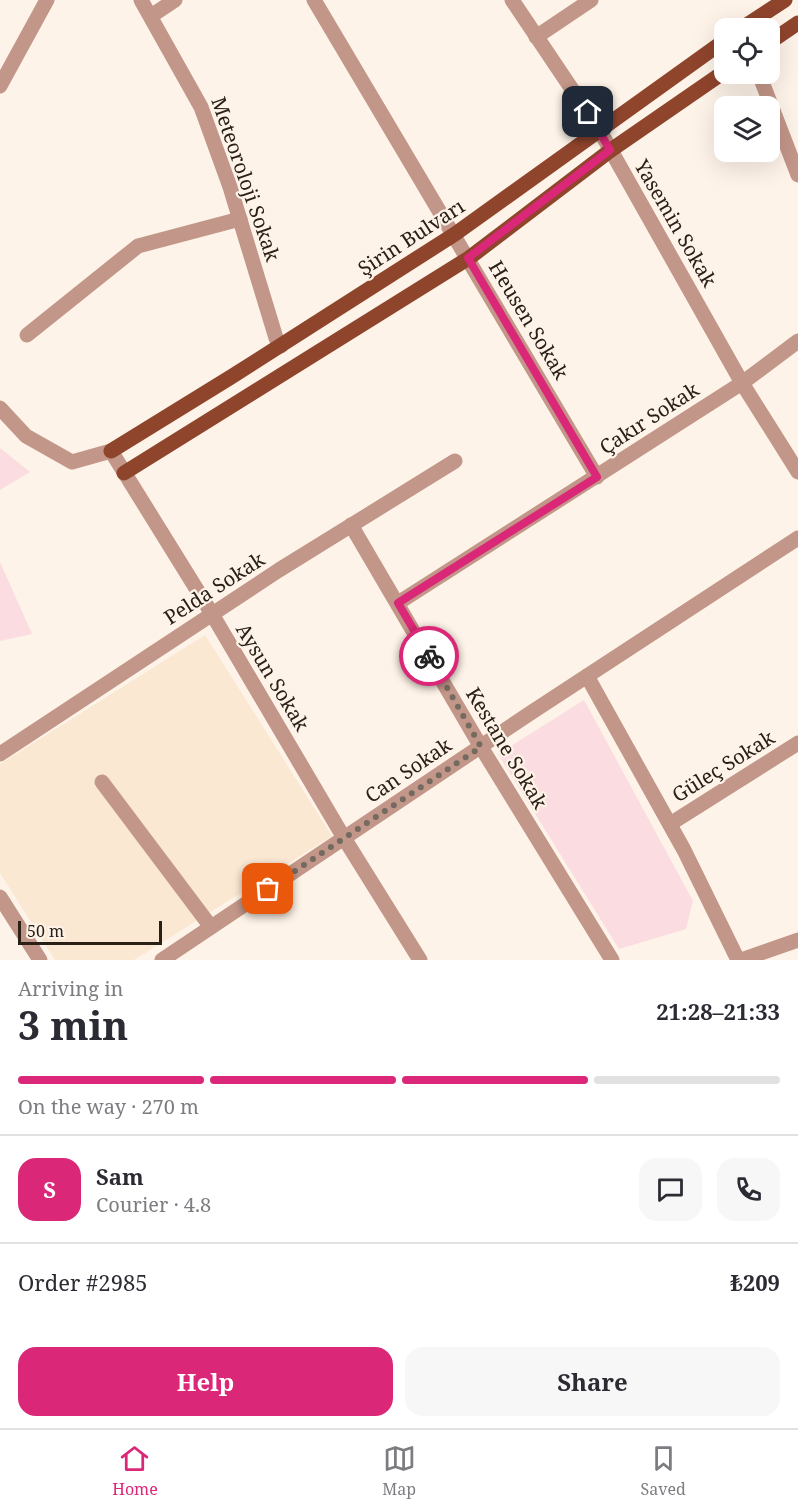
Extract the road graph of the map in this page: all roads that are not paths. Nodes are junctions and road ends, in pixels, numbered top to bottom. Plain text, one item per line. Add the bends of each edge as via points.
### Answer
1 (47, 0) edge
2 (141, 0) edge
3 (175, 0) edge
4 (314, 0) edge
5 (512, 0) edge
6 (591, 0) edge
7 (785, 0) edge
8 (151, 16) junction
9 (757, 18) edge
10 (798, 22) edge
11 (780, 35) edge
12 (536, 37) junction
13 (714, 48) edge
14 (714, 79) edge
15 (763, 84) edge
16 (0, 86) edge
17 (600, 131) junction
18 (610, 150) junction
19 (798, 175) edge
20 (240, 219) junction
21 (455, 234) junction
22 (468, 258) junction
23 (27, 335) dead end
24 (798, 341) edge
25 (281, 346) junction
26 (742, 383) junction
27 (0, 408) edge
28 (111, 451) junction
29 (455, 461) dead end
30 (124, 472) junction
31 (798, 472) edge
32 (597, 477) junction
33 (351, 525) junction
34 (798, 538) edge
35 (398, 603) junction
36 (212, 614) junction
37 (587, 676) junction
38 (798, 743) edge
39 (481, 747) junction
40 (0, 754) edge
41 (102, 782) dead end
42 (670, 824) junction
43 (344, 838) junction
44 (0, 897) edge
45 (211, 927) junction
46 (798, 940) edge
47 (40, 960) edge
48 (162, 960) edge
49 (420, 960) edge
50 (612, 960) edge
51 (740, 960) edge

1 - 16 street
2 - 8 street, Meteoroloji Sokak
3 - 8 street
4 - 21 street, Heusen Sokak
5 - 12 street, Yasemin Sokak
6 - 12 street
7 - 9 main road
8 - 20 street, Meteoroloji Sokak via 201,107
10 - 11 main road
12 - 17 street, Yasemin Sokak
13 - 17 main road, Şirin Bulvarı
14 - 18 main road
15 - 19 street
17 - 18 street, Yasemin Sokak
17 - 21 main road, Şirin Bulvarı
18 - 22 main road
18 - 26 street, Yasemin Sokak
20 - 23 street via 138,246
20 - 25 street, Meteoroloji Sokak
21 - 22 street, Heusen Sokak
21 - 25 main road, Şirin Bulvarı
22 - 30 main road
22 - 32 street, Heusen Sokak
24 - 26 street, Çakır Sokak
25 - 28 main road, Şirin Bulvarı
26 - 31 street, Yasemin Sokak
26 - 32 street, Çakır Sokak
27 - 28 street via 26,435 72,462
28 - 30 street, Aysun Sokak
29 - 33 street, Pelda Sokak
30 - 36 street, Aysun Sokak
32 - 35 street, Çakır Sokak
33 - 35 street, Kestane Sokak
33 - 36 street, Pelda Sokak
34 - 37 street, Can Sokak
35 - 39 street, Kestane Sokak
36 - 40 street, Pelda Sokak
36 - 43 street, Aysun Sokak
37 - 39 street, Can Sokak
37 - 42 street
38 - 42 street, Güleç Sokak
39 - 43 street, Can Sokak
39 - 50 street, Kestane Sokak
41 - 45 street
42 - 51 street
43 - 45 street, Can Sokak
43 - 49 street, Aysun Sokak
44 - 47 street
45 - 48 street, Can Sokak
46 - 51 street

